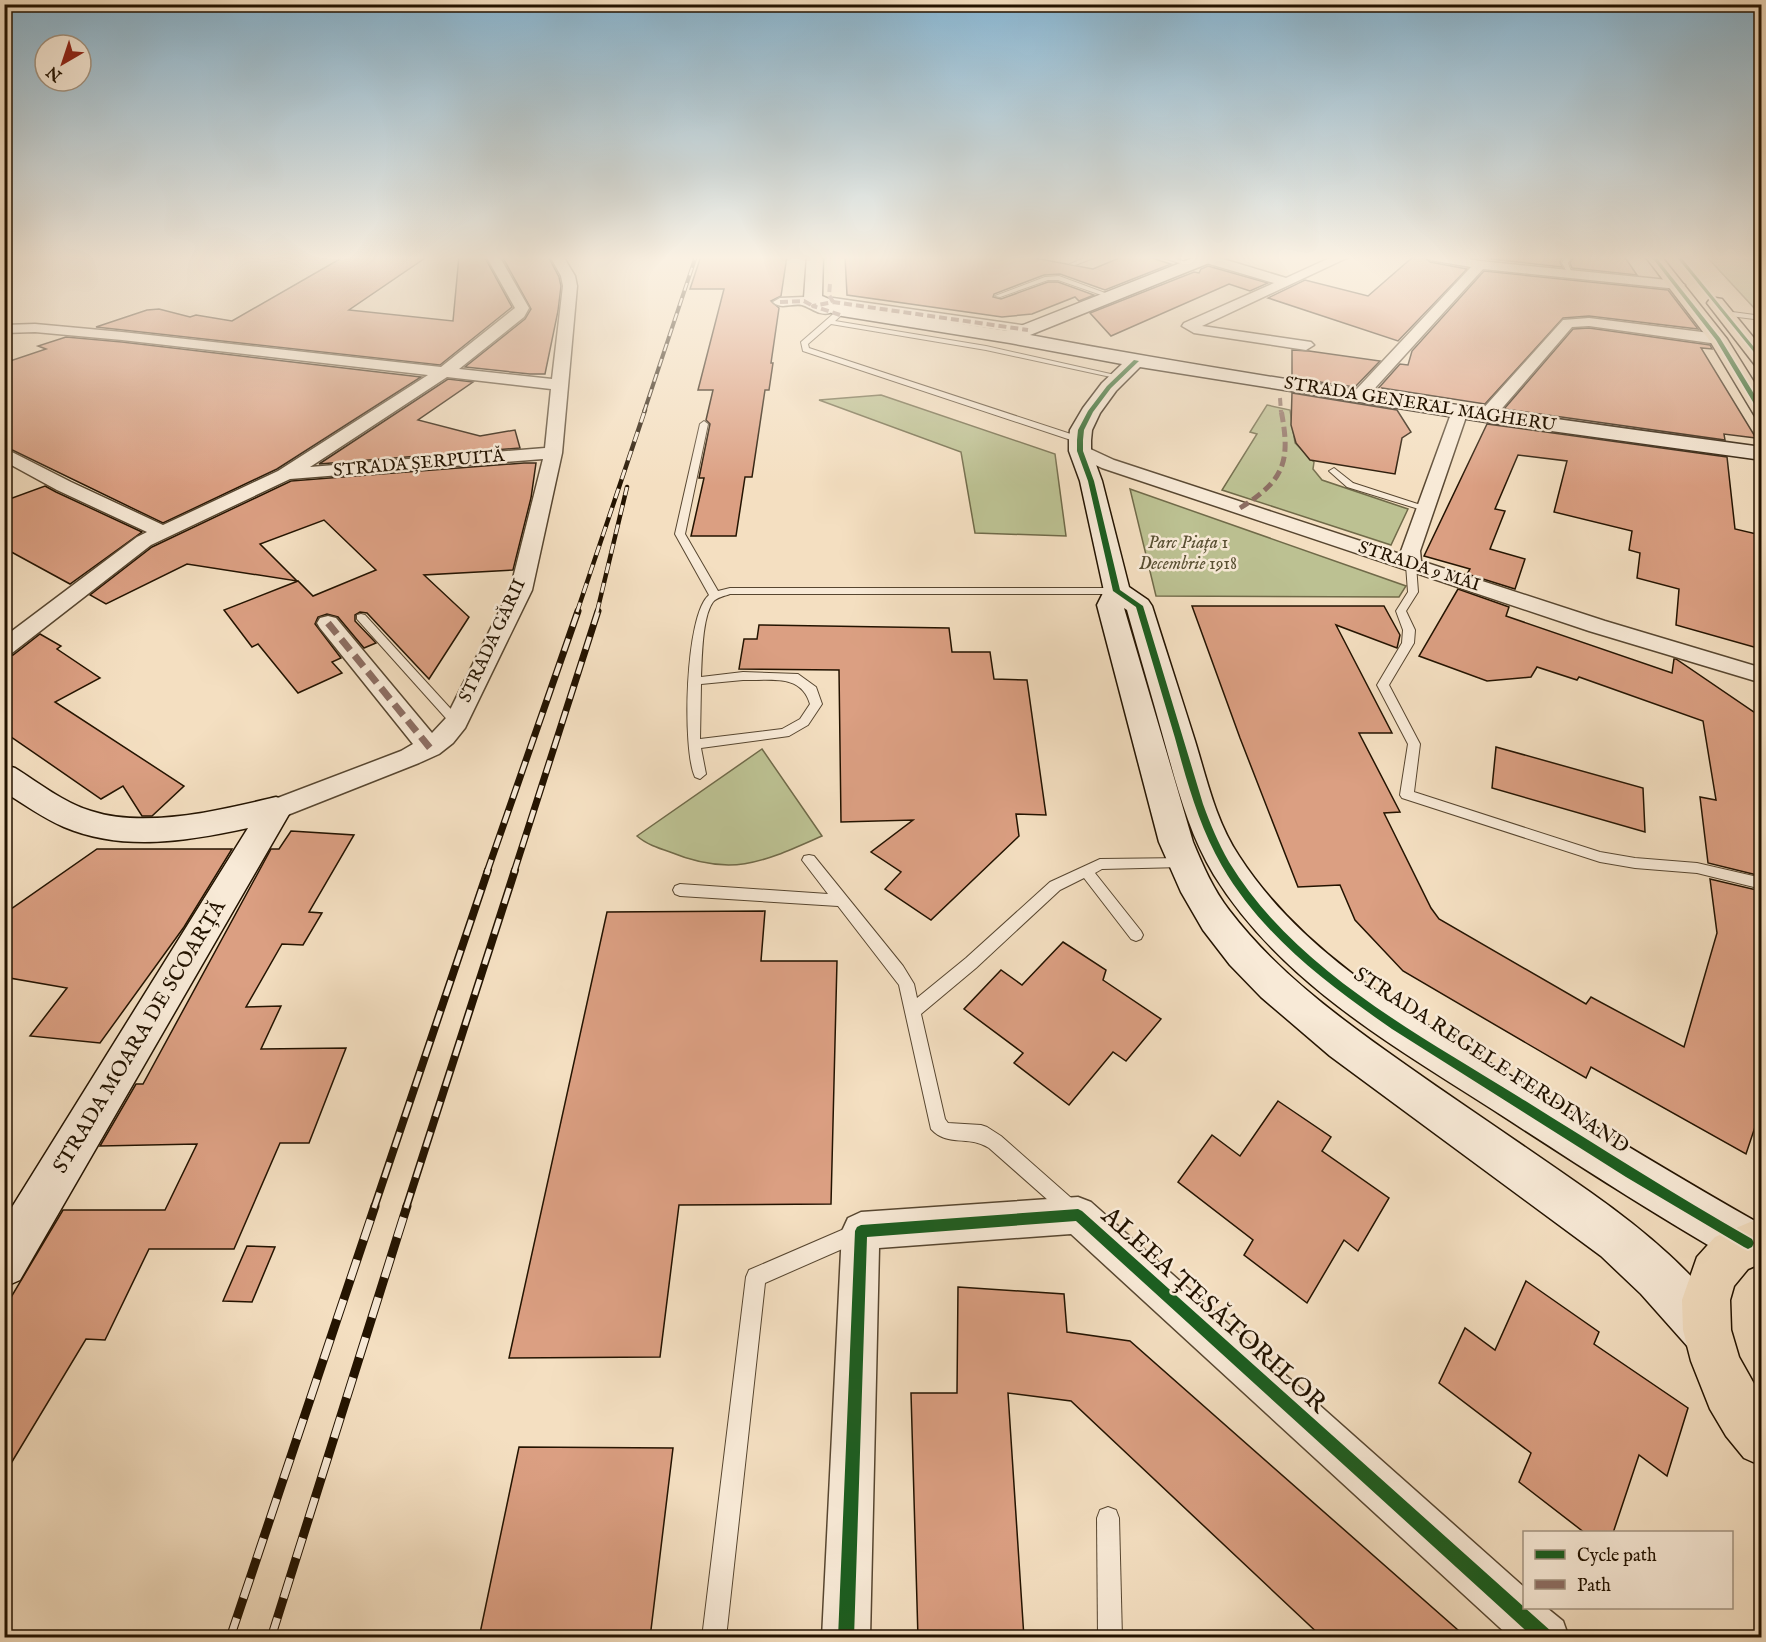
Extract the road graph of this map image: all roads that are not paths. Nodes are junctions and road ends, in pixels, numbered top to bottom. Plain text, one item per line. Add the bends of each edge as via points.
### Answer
1 (81, 333) edge
2 (495, 333) edge
3 (565, 333) edge
4 (813, 333) edge
5 (923, 333) edge
6 (1008, 333) edge
7 (1022, 333) edge
8 (1219, 333) edge
9 (1418, 333) edge
10 (1560, 333) edge
11 (1670, 333) edge
12 (1713, 333) edge
13 (1742, 333) edge
14 (1019, 334) junction
15 (1718, 339) junction
16 (1306, 345) dead end
17 (1758, 352) edge
18 (1136, 361) junction
19 (444, 372) junction
20 (1120, 377) junction
21 (559, 385) junction
22 (1359, 396) junction
23 (1460, 411) junction
24 (1761, 412) edge
25 (1486, 416) junction
26 (704, 424) dead end
27 (1080, 446) junction
28 (4, 453) edge
29 (553, 453) junction
30 (1761, 454) edge
31 (1334, 471) dead end
32 (285, 475) junction
33 (1425, 508) junction
34 (162, 532) junction
35 (1411, 565) junction
36 (1118, 591) junction
37 (715, 596) junction
38 (362, 617) dead end
39 (328, 624) dead end
40 (4, 648) edge
41 (1761, 676) edge
42 (695, 681) junction
43 (456, 722) junction
44 (694, 744) junction
45 (430, 748) junction
46 (700, 774) dead end
47 (4, 776) edge
48 (276, 809) junction
49 (809, 860) dead end
50 (1182, 862) junction
51 (1086, 871) junction
52 (1761, 884) edge
53 (680, 890) dead end
54 (842, 901) junction
55 (1136, 935) dead end
56 (912, 1012) junction
57 (1078, 1215) junction
58 (861, 1231) junction
59 (1755, 1241) edge
60 (4, 1264) edge
61 (1706, 1331) junction
62 (1761, 1440) edge
63 (1108, 1518) dead end
64 (714, 1638) edge
65 (846, 1638) edge
66 (1110, 1638) edge
67 (1545, 1638) edge

1 - 19 street
2 - 19 street, STRADA ȘERPUITĂ
3 - 21 street, STRADA GĂRII
4 - 27 lane via 804,344 806,349
5 - 20 lane
6 - 14 street, STRADA GENERAL MAGHERU
7 - 14 street
8 - 16 street
9 - 22 street
10 - 25 street
11 - 15 street
12 - 15 main road
13 - 17 main road
14 - 18 street, STRADA GENERAL MAGHERU
15 - 17 main road
15 - 24 main road
18 - 20 street
18 - 22 street, STRADA GENERAL MAGHERU
19 - 21 street
19 - 32 street, STRADA ȘERPUITĂ
20 - 27 street via 1090,412 1081,430
21 - 29 street, STRADA GĂRII
22 - 23 street, STRADA GENERAL MAGHERU
23 - 25 street, STRADA GENERAL MAGHERU
23 - 33 street
25 - 30 street, STRADA GENERAL MAGHERU
26 - 37 lane via 680,534
27 - 35 street, STRADA 9 MAI via 1108,464
27 - 36 street
28 - 34 street
29 - 32 street, STRADA ȘERPUITĂ
29 - 43 street, STRADA GĂRII via 521,590
31 - 33 lane via 1350,484
32 - 34 street, STRADA ȘERPUITĂ
33 - 35 street via 1410,551
34 - 40 street, STRADA ȘERPUITĂ via 132,549
35 - 41 street, STRADA 9 MAI
35 - 52 lane via 1413,592 1401,611 1408,643 1383,685 1414,744 1407,795 1600,857 1697,868
36 - 37 lane via 729,591
36 - 50 street via 1110,605
36 - 59 street, STRADA REGELE FERDINAND via 1139,606 1209,834 1252,903 1279,934 1317,968 1397,1026 1685,1208
37 - 42 lane via 704,610
38 - 43 lane
39 - 45 street
42 - 44 lane
42 - 44 lane via 743,676 798,678 812,690 816,704 804,722 785,733
43 - 45 street, STRADA GĂRII
44 - 46 lane
45 - 48 street, STRADA GĂRII
47 - 48 street via 70,817 114,828 190,828
48 - 60 street, STRADA MOARA DE SCOARȚĂ
49 - 54 lane, ALEEA ȚESĂTORILOR
50 - 51 lane via 1100,864
50 - 61 street via 1228,934 1318,1026 1605,1230 1656,1273
51 - 55 lane
51 - 56 lane via 1055,886
53 - 54 lane
54 - 56 lane, ALEEA ȚESĂTORILOR via 898,971 906,984
56 - 57 lane, ALEEA ȚESĂTORILOR via 938,1124 944,1131 981,1133 995,1142
57 - 58 street, ALEEA ȚESĂTORILOR
57 - 67 street, ALEEA ȚESĂTORILOR
58 - 64 lane via 756,1276
58 - 65 street
59 - 61 main road via 1720,1260 1706,1291
61 - 62 main road via 1723,1380
63 - 66 lane

